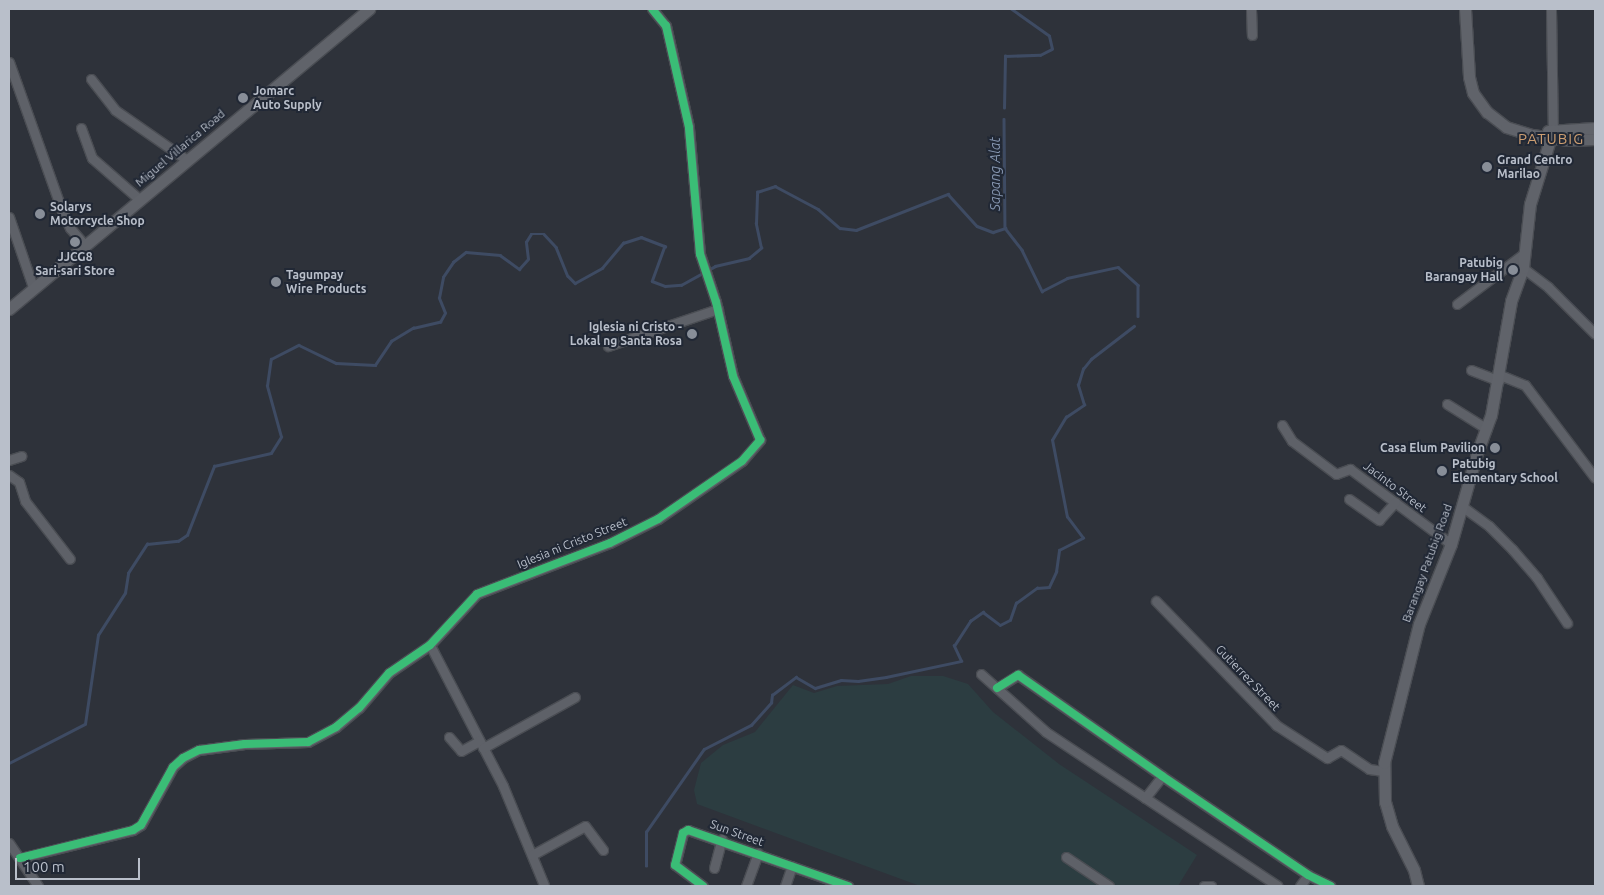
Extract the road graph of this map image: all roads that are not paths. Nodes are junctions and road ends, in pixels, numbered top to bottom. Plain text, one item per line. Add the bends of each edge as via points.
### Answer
1 (369, 9) edge
2 (652, 9) edge
3 (1251, 9) edge
4 (1465, 9) edge
5 (1551, 9) edge
6 (1252, 35) dead end
7 (9, 62) edge
8 (91, 79) dead end
9 (81, 128) dead end
10 (1595, 128) edge
11 (1552, 134) junction
12 (1595, 139) edge
13 (187, 160) junction
14 (139, 199) junction
15 (9, 216) edge
16 (84, 244) junction
17 (1525, 253) junction
18 (1523, 268) junction
19 (33, 287) junction
20 (1457, 304) dead end
21 (9, 309) edge
22 (718, 309) junction
23 (1595, 334) edge
24 (608, 346) dead end
25 (1471, 370) dead end
26 (1499, 378) junction
27 (1447, 404) dead end
28 (1282, 425) dead end
29 (1487, 429) junction
30 (20, 456) dead end
31 (9, 460) edge
32 (9, 475) edge
33 (1595, 478) edge
34 (1349, 499) dead end
35 (1395, 502) junction
36 (1463, 508) junction
37 (1451, 544) junction
38 (70, 558) dead end
39 (1156, 601) dead end
40 (1567, 622) dead end
41 (430, 645) junction
42 (981, 674) dead end
43 (997, 688) junction
44 (575, 697) dead end
45 (449, 737) dead end
46 (481, 744) junction
47 (1383, 772) junction
48 (1162, 776) junction
49 (1145, 798) junction
50 (722, 839) junction
51 (9, 843) edge
52 (603, 850) dead end
53 (758, 853) junction
54 (532, 855) junction
55 (1066, 857) dead end
56 (20, 858) junction
57 (792, 866) junction
58 (714, 868) dead end
59 (1308, 874) junction
60 (825, 882) edge
61 (38, 886) edge
62 (544, 886) edge
63 (703, 886) edge
64 (746, 886) edge
65 (785, 886) edge
66 (848, 886) edge
67 (1109, 886) edge
68 (1204, 886) edge
69 (1211, 886) edge
70 (1278, 886) edge
71 (1300, 886) edge
72 (1331, 886) edge
73 (1418, 886) edge

1 - 13 main road, Miguel Villarica Road
2 - 22 street, Iglesia ni Cristo Street via 666,26 689,127 700,254
3 - 6 street
4 - 11 main road via 1466,58 1473,93 1487,112 1506,127 1532,135
5 - 11 street
7 - 16 street via 62,211 70,228
8 - 13 street via 115,110
9 - 14 street via 92,158
10 - 11 main road
11 - 12 main road
11 - 17 main road, Barangay Patubig Road via 1530,204
13 - 14 main road, Miguel Villarica Road
14 - 16 main road, Miguel Villarica Road
15 - 19 street
16 - 19 main road, Miguel Villarica Road
17 - 18 main road, Barangay Patubig Road
17 - 20 street
18 - 23 street via 1548,287
18 - 26 main road, Barangay Patubig Road via 1512,301
19 - 21 main road, Miguel Villarica Road
22 - 24 street
22 - 41 street, Iglesia ni Cristo Street via 733,376 760,440 742,461 658,519 610,543 477,594
25 - 26 street
26 - 29 main road, Barangay Patubig Road
26 - 33 street via 1525,385
27 - 29 street
28 - 35 street, Jacinto Street via 1292,442 1336,474 1350,469
29 - 36 main road, Barangay Patubig Road via 1476,453
30 - 31 street
32 - 38 street via 19,482 25,500
34 - 35 street via 1379,520
35 - 37 street, Jacinto Street
36 - 37 main road, Barangay Patubig Road
36 - 40 street via 1512,549 1537,578
37 - 47 main road, Barangay Patubig Road via 1416,634
39 - 47 street, Gutierrez Street via 1276,725 1327,758 1341,750 1369,770
41 - 46 street
41 - 56 street, Iglesia ni Cristo Street via 389,673 359,708 336,727 308,742 245,744 199,750 173,767 141,825 133,830
42 - 43 street
43 - 48 street via 1018,676
43 - 49 street via 1046,732
44 - 46 street
45 - 46 street via 461,751
46 - 54 street
47 - 73 main road, Barangay Patubig Road via 1385,802 1392,826 1414,870
48 - 49 street
48 - 59 street
49 - 70 street
50 - 53 street, Sun Street
50 - 58 street
50 - 63 street, Sun Street via 695,830 684,833 675,865
51 - 56 street
52 - 54 street via 585,826
53 - 57 street, Sun Street
53 - 64 street
54 - 62 street
55 - 67 street
56 - 61 street
57 - 60 street, Sun Street
57 - 65 street
59 - 71 street
59 - 72 street
60 - 66 street, Sun Street
68 - 69 street

